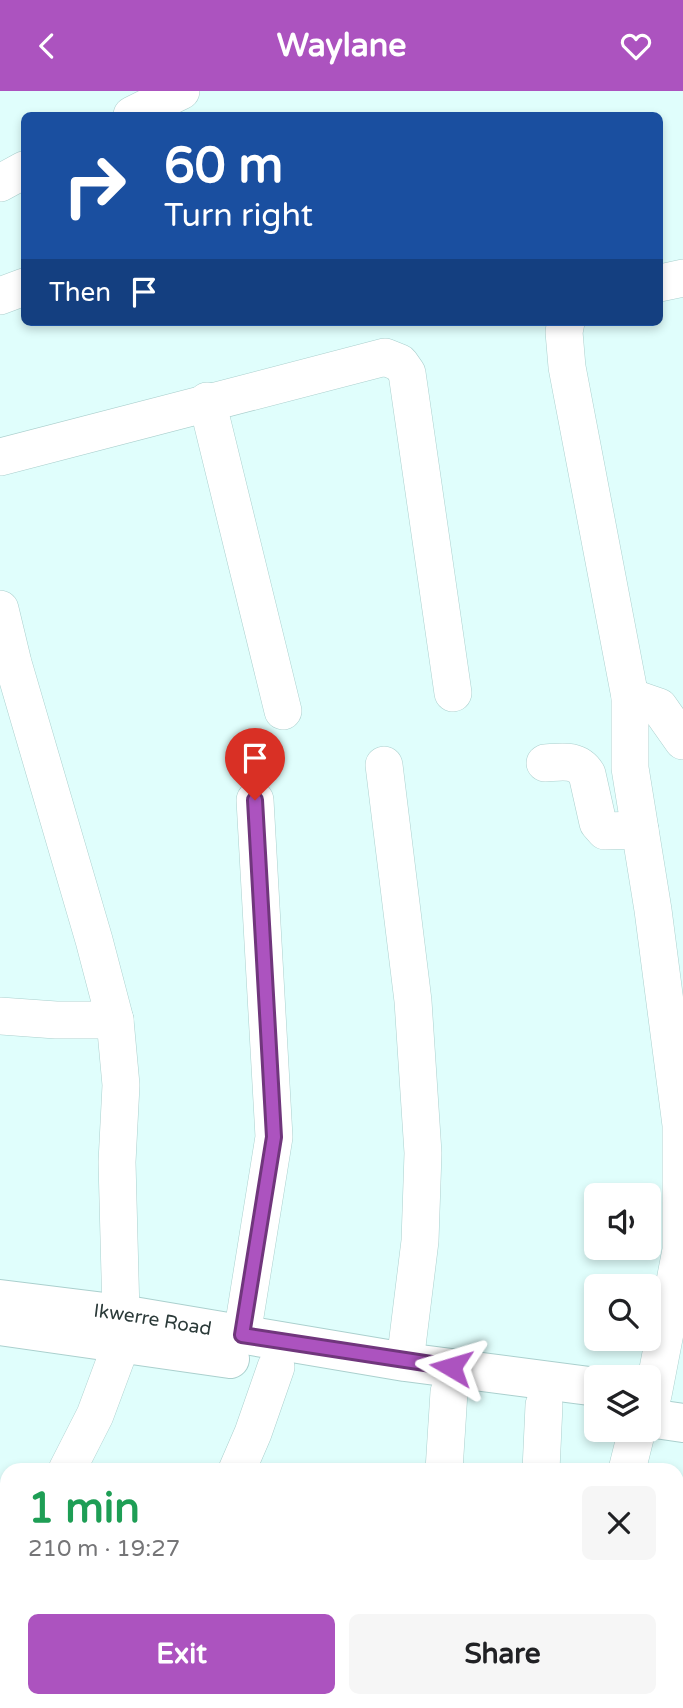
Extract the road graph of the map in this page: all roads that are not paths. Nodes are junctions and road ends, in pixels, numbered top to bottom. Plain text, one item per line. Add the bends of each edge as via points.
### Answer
1 (181, 91) edge
2 (138, 112) edge
3 (21, 172) edge
4 (0, 183) edge
5 (683, 278) edge
6 (663, 282) edge
7 (21, 288) edge
8 (0, 296) edge
9 (565, 326) edge
10 (207, 401) junction
11 (0, 457) edge
12 (0, 609) edge
13 (6, 665) edge
14 (453, 693) dead end
15 (657, 699) edge
16 (283, 711) dead end
17 (683, 741) edge
18 (545, 763) dead end
19 (384, 765) dead end
20 (255, 800) dead end
21 (640, 830) junction
22 (0, 1016) edge
23 (115, 1020) junction
24 (682, 1179) edge
25 (0, 1299) edge
26 (0, 1326) edge
27 (121, 1329) junction
28 (242, 1335) junction
29 (405, 1362) junction
30 (276, 1367) junction
31 (584, 1385) edge
32 (661, 1388) edge
33 (449, 1392) junction
34 (661, 1404) edge
35 (544, 1405) junction
36 (584, 1410) edge
37 (683, 1423) edge
38 (634, 1442) edge
39 (71, 1463) edge
40 (240, 1463) edge
41 (444, 1463) edge
42 (541, 1463) edge
43 (628, 1463) edge

1 - 2 street
3 - 4 street
5 - 6 street
7 - 8 street
9 - 15 street via 567,367
10 - 11 street
10 - 14 street via 385,357 400,363 407,373
10 - 16 street
12 - 13 street
13 - 23 street
15 - 17 street
15 - 21 street via 630,768
18 - 21 street via 571,761 583,767 598,823 605,831
19 - 29 street via 413,1001 423,1153 420,1241
20 - 28 street via 274,1137
21 - 24 street via 681,1125
22 - 23 street
23 - 27 street via 121,1085 117,1162
24 - 32 street via 681,1250
25 - 27 main road, Ikwerre Road
26 - 27 main road, Ikwerre Road
27 - 28 main road, Ikwerre Road
27 - 30 main road, Ikwerre Road
27 - 39 street via 95,1415
28 - 29 main road, Ikwerre Road
29 - 31 main road, Ikwerre Road
30 - 33 main road, Ikwerre Road
30 - 40 street
33 - 35 main road, Ikwerre Road
33 - 41 street
34 - 37 main road
35 - 36 main road, Ikwerre Road
35 - 42 street
38 - 43 street

